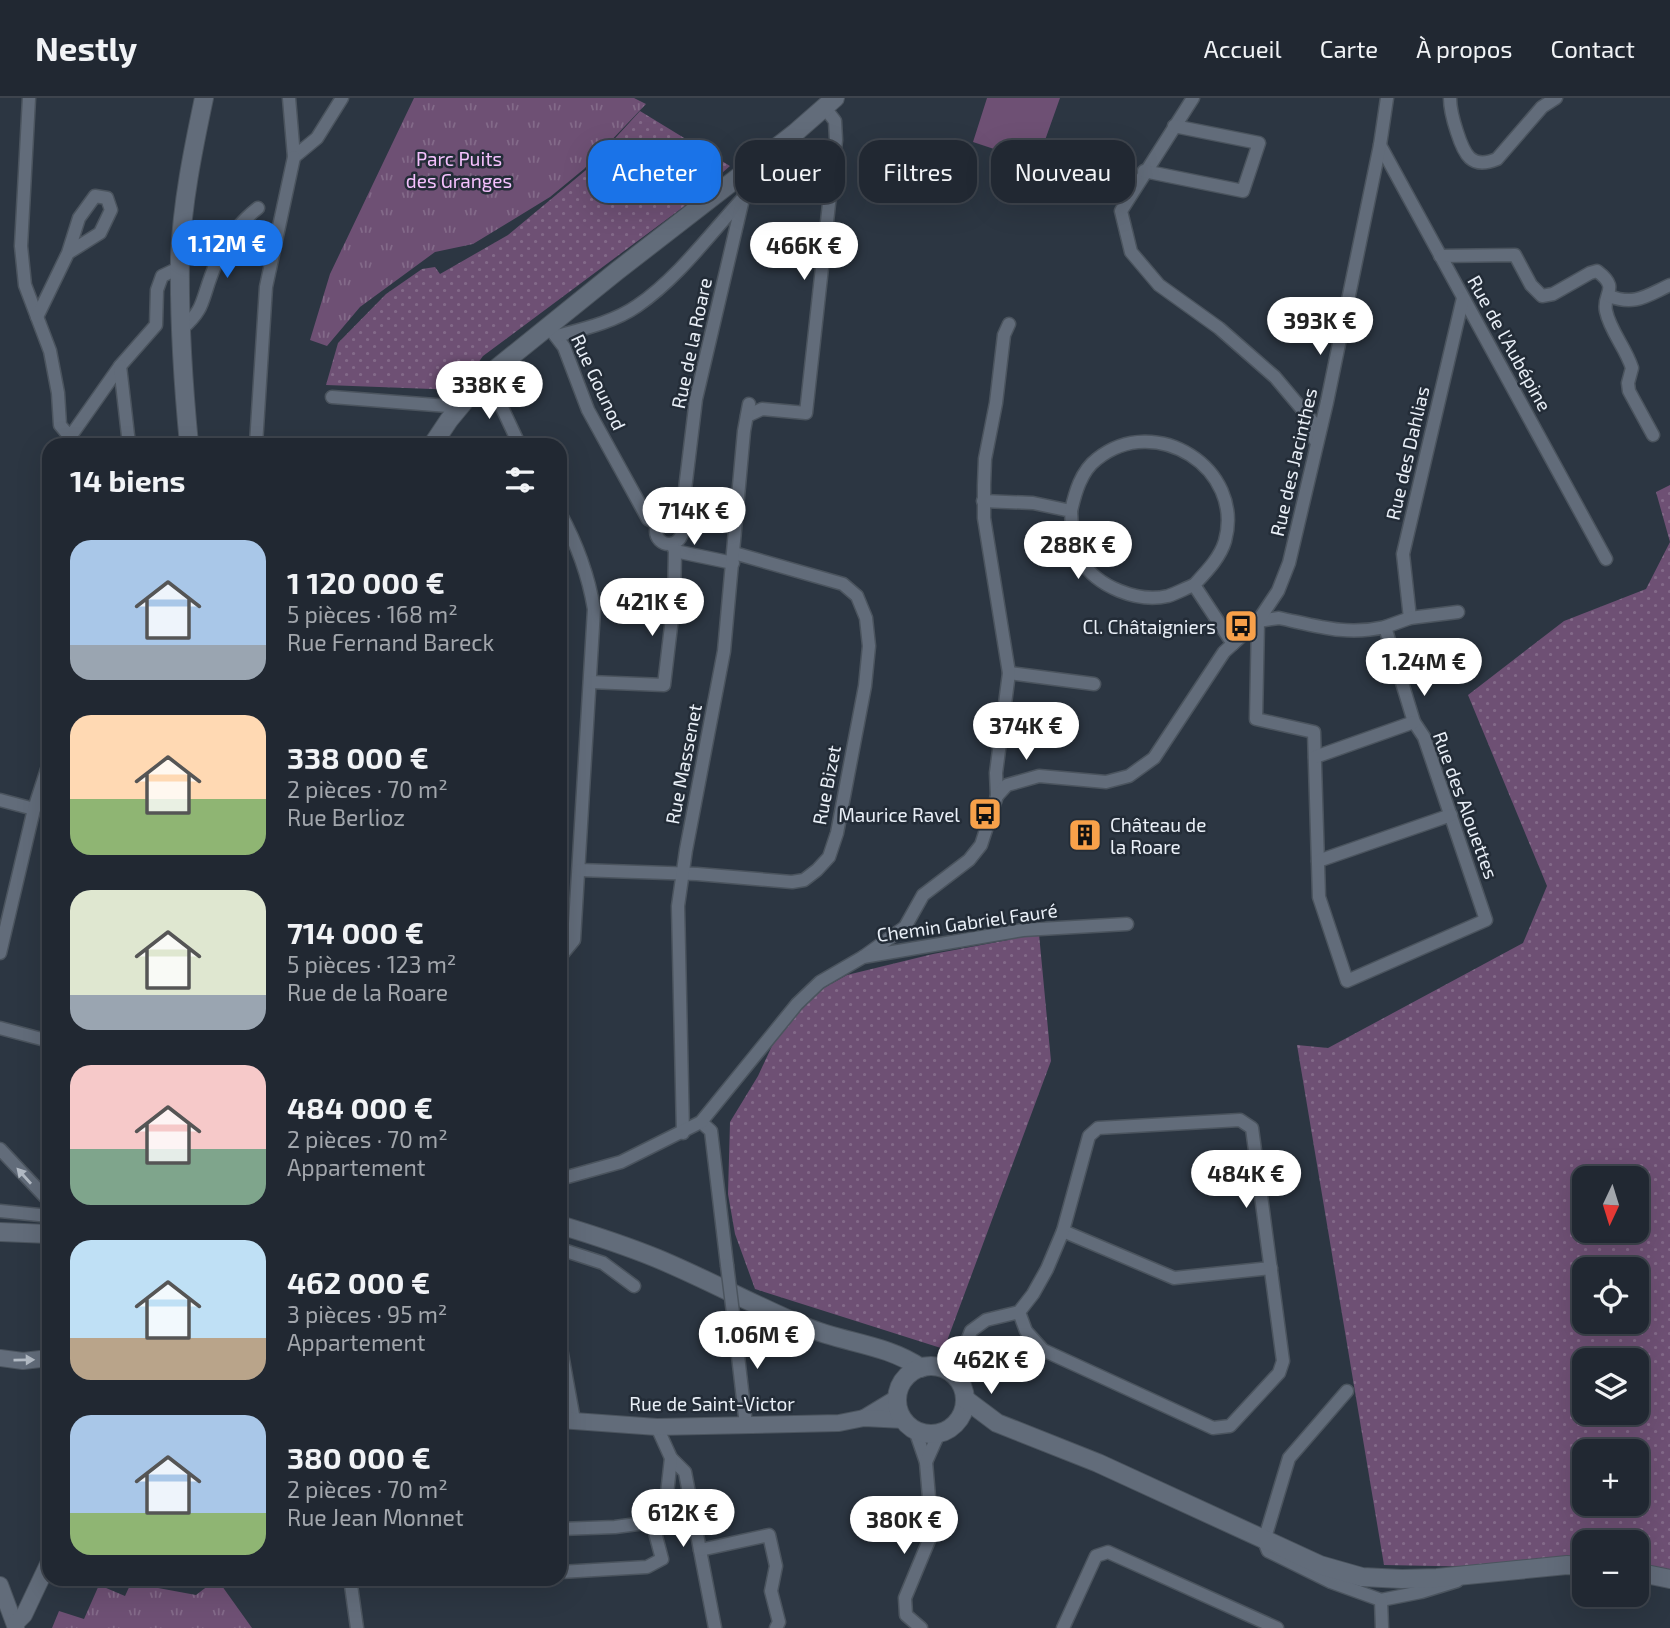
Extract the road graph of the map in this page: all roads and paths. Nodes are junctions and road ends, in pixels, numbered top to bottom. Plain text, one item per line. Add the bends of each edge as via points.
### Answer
1 (29, 98) edge
2 (204, 98) edge
3 (289, 98) edge
4 (342, 98) edge
5 (1193, 98) edge
6 (1387, 98) edge
7 (1450, 98) edge
8 (1556, 98) edge
9 (830, 103) edge
10 (1174, 126) junction
11 (785, 140) edge
12 (1380, 145) junction
13 (293, 155) junction
14 (1144, 172) junction
15 (735, 180) edge
16 (738, 203) edge
17 (742, 203) edge
18 (258, 208) dead end
19 (68, 253) dead end
20 (1440, 256) junction
21 (181, 267) junction
22 (1670, 285) edge
23 (1609, 296) junction
24 (1463, 298) junction
25 (37, 317) junction
26 (1009, 324) dead end
27 (182, 329) junction
28 (553, 332) junction
29 (120, 366) junction
30 (482, 380) junction
31 (332, 397) dead end
32 (461, 407) junction
33 (1653, 435) dead end
34 (128, 438) edge
35 (188, 438) edge
36 (256, 438) edge
37 (437, 438) edge
38 (514, 438) edge
39 (1317, 447) junction
40 (983, 501) junction
41 (1071, 511) junction
42 (676, 520) junction
43 (657, 524) junction
44 (567, 526) edge
45 (674, 548) junction
46 (733, 558) junction
47 (1606, 559) dead end
48 (1194, 585) junction
49 (1458, 612) dead end
50 (1410, 618) junction
51 (1258, 621) junction
52 (1385, 627) junction
53 (1233, 644) junction
54 (1009, 673) junction
55 (590, 682) junction
56 (1094, 684) dead end
57 (1414, 722) junction
58 (1315, 757) junction
59 (42, 784) edge
60 (997, 796) junction
61 (0, 800) edge
62 (34, 809) junction
63 (1451, 815) junction
64 (1318, 861) junction
65 (579, 870) junction
66 (682, 875) junction
67 (1127, 924) dead end
68 (567, 948) edge
69 (0, 953) edge
70 (863, 957) junction
71 (0, 1028) edge
72 (42, 1039) edge
73 (701, 1122) junction
74 (683, 1133) junction
75 (0, 1149) edge
76 (567, 1177) edge
77 (42, 1194) edge
78 (0, 1211) edge
79 (42, 1215) edge
80 (567, 1227) edge
81 (1063, 1231) junction
82 (0, 1232) edge
83 (42, 1234) edge
84 (567, 1251) edge
85 (1271, 1268) junction
86 (634, 1286) dead end
87 (1019, 1312) junction
88 (964, 1349) junction
89 (886, 1350) junction
90 (0, 1358) edge
91 (42, 1359) edge
92 (921, 1368) junction
93 (941, 1368) junction
94 (899, 1391) junction
95 (1347, 1391) dead end
96 (962, 1392) junction
97 (864, 1419) junction
98 (567, 1420) edge
99 (997, 1423) junction
100 (746, 1425) junction
101 (909, 1425) junction
102 (657, 1427) junction
103 (947, 1428) junction
104 (671, 1458) junction
105 (926, 1462) junction
106 (653, 1525) junction
107 (567, 1529) edge
108 (1264, 1541) junction
109 (700, 1550) junction
110 (1572, 1566) edge
111 (567, 1572) edge
112 (1649, 1575) edge
113 (1464, 1576) junction
114 (42, 1577) edge
115 (1670, 1579) edge
116 (0, 1585) edge
117 (351, 1586) edge
118 (1381, 1600) junction
119 (11, 1619) edge
120 (357, 1628) edge
121 (715, 1628) edge
122 (776, 1628) edge
123 (921, 1628) edge
124 (1063, 1628) edge
125 (1277, 1628) edge
126 (1382, 1628) edge

1 - 25 street via 21,246 25,285
2 - 21 main road via 191,161
3 - 13 street
4 - 13 street via 317,138
5 - 10 street
6 - 12 street, Rue des Jacinthes
7 - 8 street via 1464,154 1487,163 1497,159 1542,107
9 - 11 main road
9 - 46 street, Rue Massenet via 836,140 806,413 748,410
10 - 14 street
10 - 14 street via 1259,143 1243,191
12 - 20 street, Rue de l'Aubépine
12 - 39 street, Rue des Jacinthes
13 - 36 street via 267,287
14 - 39 street via 1121,211 1131,252 1159,285 1219,328 1275,377 1312,421
15 - 28 main road via 617,271
16 - 28 street via 677,271 636,306 600,324
17 - 42 street, Rue de la Roare via 696,399 683,506
18 - 27 street via 232,235 197,315
19 - 25 street
20 - 23 street via 1515,256 1542,296 1597,271 1610,286
20 - 24 street, Rue de l'Aubépine
21 - 27 main road
21 - 29 street via 162,276 156,325
22 - 23 street via 1637,300 1624,302
23 - 33 street via 1606,312 1632,368 1629,391
24 - 47 street, Rue de l'Aubépine
24 - 50 street, Rue des Dahlias via 1403,554
25 - 29 street via 50,351 60,425 70,437
26 - 40 street via 985,459
27 - 35 main road
28 - 30 main road
28 - 43 street, Rue Gounod via 564,347 588,410 648,520
29 - 34 street
30 - 32 main road
30 - 38 street via 498,399
31 - 32 street
32 - 37 main road
39 - 51 street, Rue des Jacinthes via 1289,563 1278,592
40 - 41 street via 1033,503
40 - 54 street
41 - 48 street via 1072,537 1081,560 1099,579 1123,593 1147,598 1169,596
41 - 48 street via 1082,478 1096,459 1119,447 1141,441 1167,444 1199,459 1218,482 1228,511 1224,541 1213,564
42 - 43 street via 666,518
42 - 45 street, Rue de la Roare via 682,536
43 - 45 street via 657,537
44 - 55 street via 589,577 594,609
45 - 46 street, Rue Bizet
45 - 55 street, Rue de la Roare via 674,601 664,685
46 - 66 street, Rue Massenet via 724,651
46 - 66 street, Rue Bizet via 843,584 857,596 866,618 869,646 865,685 837,833 829,857 817,870 792,882
48 - 53 street
49 - 50 street
50 - 52 street
51 - 52 street via 1279,618 1363,632
51 - 53 street, Rue des Jacinthes
51 - 58 street via 1256,719 1314,733
52 - 57 street, Rue des Alouettes
53 - 60 street, Rue des Jacinthes via 1154,758 1129,776 1106,782 1039,776 1007,785
54 - 56 street
54 - 60 street
55 - 65 street
57 - 58 street
57 - 63 street, Rue des Alouettes via 1424,737
58 - 64 street
59 - 62 street
60 - 70 street via 981,845 969,860 923,895 905,927
61 - 62 street
62 - 69 street
63 - 64 street
63 - 64 street, Rue des Alouettes via 1486,920 1346,981 1319,897
65 - 66 street, Rue Bizet
65 - 68 street via 574,940
66 - 74 street, Rue Massenet via 678,906
67 - 70 street, Chemin Gabriel Fauré via 1023,930
70 - 73 street, Chemin Gabriel Fauré via 820,982 797,1004
71 - 72 street
73 - 74 street, Chemin Gabriel Fauré
73 - 100 street, bridge via 711,1132
74 - 76 street, Chemin Gabriel Fauré via 621,1162
77 -> 75 street
78 - 79 street
80 - 89 main road via 657,1258 808,1328
81 - 85 street via 1174,1278
81 - 85 street via 1089,1136 1098,1128 1240,1120 1252,1128
81 - 87 street via 1042,1277
82 - 83 main road
84 - 86 street via 603,1263
85 - 87 street via 1283,1361 1279,1373 1230,1426 1213,1428 1043,1350 1026,1331
87 - 88 street via 986,1320 971,1331
88 - 93 street
88 - 96 street
89 - 92 main road
89 - 94 main road via 897,1365
90 -> 91 street
92 - 93 main road
92 - 94 main road via 911,1372
93 - 96 main road
94 - 97 street, Rue de Saint-Victor
94 - 101 main road via 899,1412
95 - 108 street via 1289,1458
96 - 99 main road
96 - 103 main road via 963,1410
97 - 100 street, Rue de Saint-Victor
97 - 101 street, Rue de Saint-Victor
98 - 102 street, Rue de Saint-Victor
99 - 103 main road
99 - 108 main road via 1109,1468
100 - 102 street, Rue de Saint-Victor
101 - 103 main road via 928,1434
101 - 105 street
102 - 104 street
103 - 105 street
104 - 106 street via 667,1494
104 - 109 street via 685,1472
105 - 123 street via 932,1533 905,1598 906,1615
106 - 107 street
106 - 111 street via 662,1559 647,1567
108 - 113 main road via 1362,1577
108 - 118 street via 1268,1551 1295,1566
109 - 121 street
109 - 122 street via 769,1535 776,1566 771,1591 779,1622
110 - 113 main road
112 - 115 main road
113 - 118 street via 1453,1584
114 - 119 street via 24,1615
116 - 119 street
117 - 120 street
118 - 126 street
124 - 125 street via 1096,1556 1108,1552

